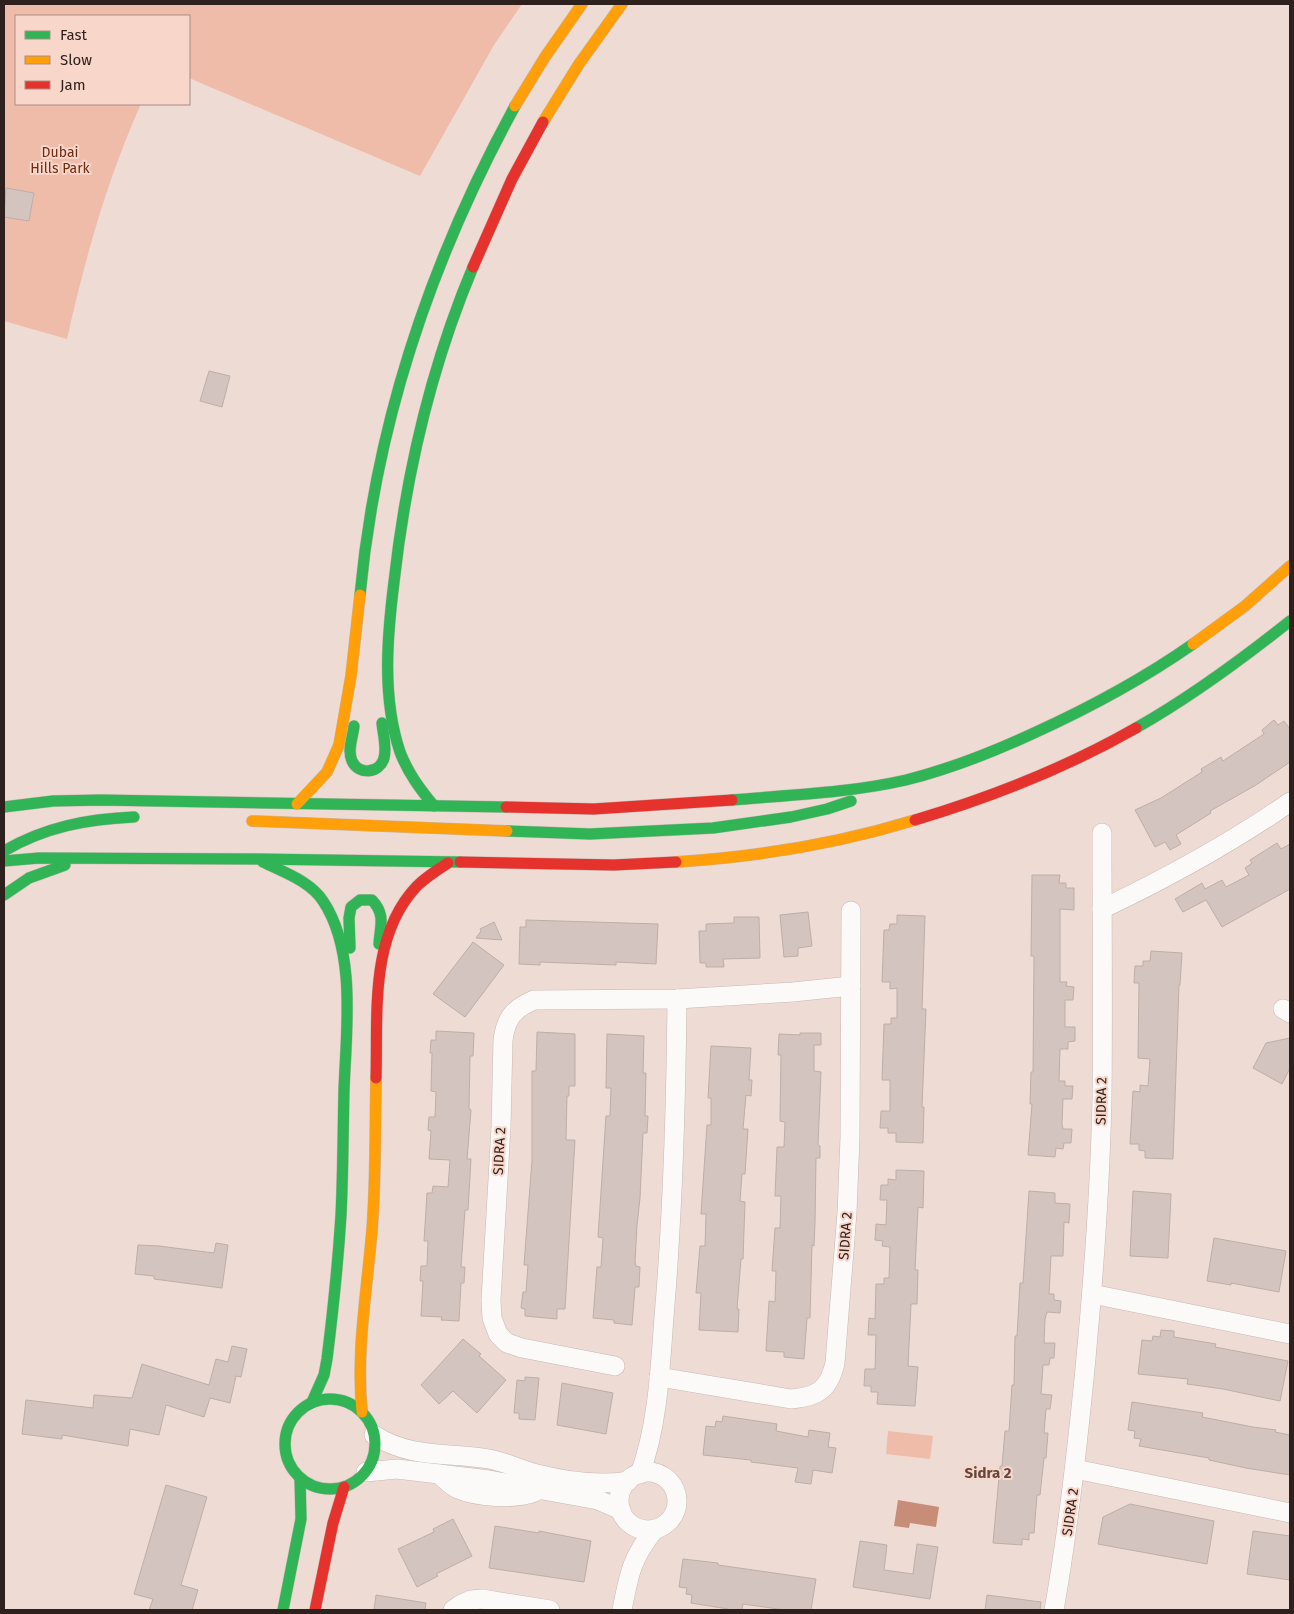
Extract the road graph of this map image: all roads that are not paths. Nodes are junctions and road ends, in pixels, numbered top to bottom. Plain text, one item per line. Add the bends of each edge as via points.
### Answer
1 (582, 4) edge
2 (622, 4) edge
3 (1290, 566) edge
4 (1290, 621) edge
5 (354, 655) junction
6 (388, 662) junction
7 (883, 784) junction
8 (1290, 802) edge
9 (297, 804) junction
10 (434, 806) junction
11 (4, 807) edge
12 (147, 817) dead end
13 (236, 821) dead end
14 (1102, 833) dead end
15 (4, 851) edge
16 (90, 858) junction
17 (258, 859) junction
18 (4, 861) edge
19 (448, 863) junction
20 (4, 895) edge
21 (1102, 908) junction
22 (851, 911) dead end
23 (382, 962) junction
24 (346, 977) junction
25 (851, 986) junction
26 (677, 999) junction
27 (1092, 1294) junction
28 (1290, 1334) edge
29 (615, 1366) dead end
30 (659, 1377) junction
31 (312, 1402) junction
32 (362, 1412) junction
33 (653, 1430) junction
34 (374, 1435) junction
35 (1076, 1469) junction
36 (366, 1472) junction
37 (661, 1475) junction
38 (634, 1477) junction
39 (300, 1478) junction
40 (344, 1487) junction
41 (1290, 1513) edge
42 (625, 1516) junction
43 (654, 1530) junction
44 (627, 1580) junction
45 (283, 1610) edge
46 (315, 1610) edge
47 (453, 1610) edge
48 (550, 1610) edge
49 (622, 1610) edge
50 (1054, 1610) edge

1 - 5 street via 512,111 444,255 418,322 379,460 367,530
2 - 6 street via 585,54 540,127 501,202 445,341 410,467 396,559
3 - 7 street via 1238,612 1112,695 1057,724 991,752 934,772
4 - 19 street via 1212,681 1122,736 1026,782 927,817 825,843 720,859 623,865
5 - 6 street via 359,675 351,760 362,771 377,770 385,757 381,687
5 - 9 street via 344,722 334,757 327,772
6 - 10 street via 392,720 400,748 411,777
7 - 10 street via 656,807
7 - 13 street via 834,807 806,814 668,832 599,834
8 - 21 street via 1182,868
9 - 10 street
9 - 11 street via 101,800
12 - 15 street via 76,822 32,836
14 - 21 street, SIDRA 2
16 - 17 street
16 - 18 street
16 - 20 street via 29,878
17 - 19 street
17 - 24 street via 312,889 324,902 337,933
19 - 23 street via 416,886 404,902 388,938
21 - 27 street, SIDRA 2 via 1102,1101
22 - 25 street, SIDRA 2
23 - 24 street via 380,908 372,900 360,900 351,906
23 - 32 street via 372,1229 359,1362
24 - 31 street via 340,1231 327,1359 322,1382
25 - 26 street, SIDRA 2
25 - 30 street, SIDRA 2 via 847,1213 831,1379 821,1391 807,1398 791,1399
26 - 29 street, SIDRA 2 via 534,1000 516,1010 505,1027 490,1300 492,1318 498,1334 507,1343
26 - 30 street via 674,1160
27 - 28 street
27 - 35 street, SIDRA 2
30 - 33 street
31 - 32 street via 339,1400
31 - 39 street via 298,1413 288,1428 285,1446 289,1463
32 - 34 street
33 - 37 street
33 - 38 street
34 - 36 street via 374,1454
34 - 38 street via 413,1451 491,1459 536,1474 607,1484
35 - 41 street
35 - 50 street, SIDRA 2
36 - 40 street
36 - 42 street via 397,1469 540,1490 598,1500
37 - 38 street via 647,1472
37 - 43 street via 673,1486 677,1509 668,1523
38 - 42 street via 620,1494
39 - 40 street via 321,1488
39 - 45 street via 301,1519
40 - 46 street
42 - 43 street via 636,1528
42 - 44 street
43 - 44 street via 638,1554
44 - 49 street
47 - 48 street via 471,1600 482,1599

